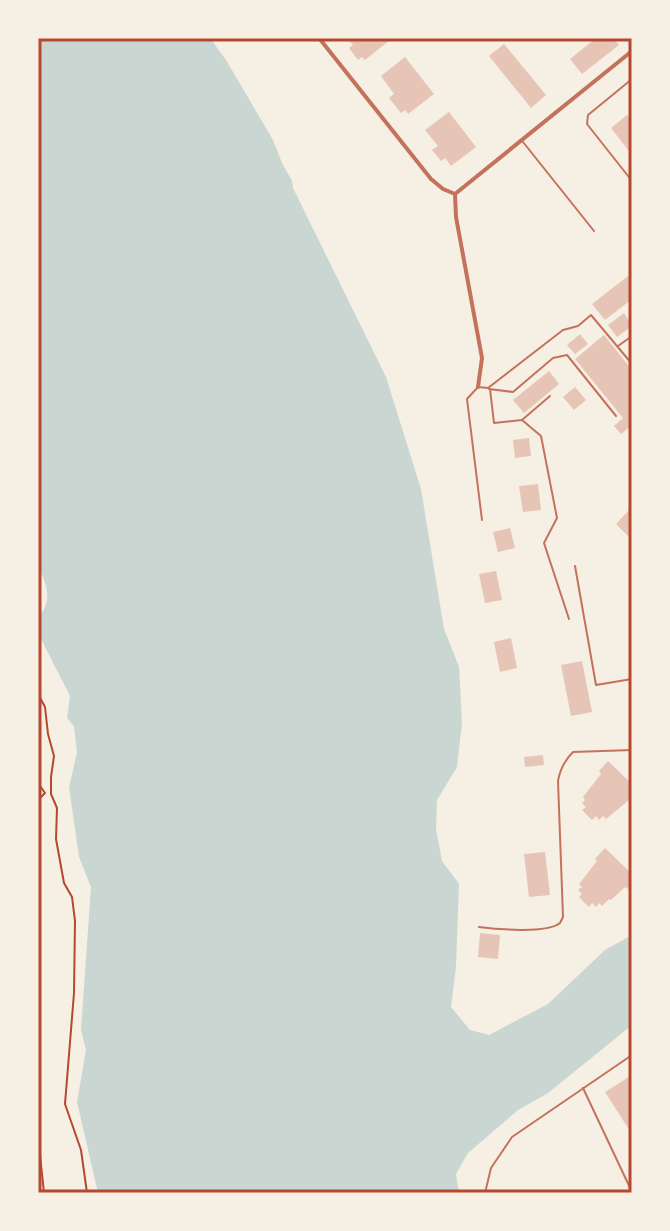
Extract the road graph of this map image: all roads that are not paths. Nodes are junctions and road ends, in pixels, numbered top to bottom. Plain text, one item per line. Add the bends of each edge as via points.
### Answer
1 (319, 38) edge
2 (632, 51) edge
3 (632, 79) edge
4 (522, 141) junction
5 (632, 181) edge
6 (455, 194) junction
7 (594, 231) dead end
8 (632, 336) edge
9 (617, 347) junction
10 (632, 364) edge
11 (478, 387) junction
12 (489, 388) junction
13 (550, 396) dead end
14 (616, 416) dead end
15 (522, 420) junction
16 (482, 520) dead end
17 (575, 566) dead end
18 (569, 619) dead end
19 (632, 679) edge
20 (575, 744) dead end
21 (632, 750) edge
22 (573, 752) junction
23 (479, 927) dead end
24 (632, 1055) edge
25 (583, 1088) junction
26 (632, 1192) edge
27 (485, 1193) edge

1 - 6 street via 431,179
2 - 4 street
3 - 5 lane via 588,115 587,124
4 - 6 street
4 - 7 lane
6 - 11 street via 482,358
8 - 9 lane
9 - 10 lane
9 - 12 lane via 591,315 563,330
11 - 12 lane
11 - 16 lane via 467,399
12 - 14 lane via 513,392 553,358 567,355
12 - 15 lane via 494,423
13 - 15 lane
15 - 18 lane via 541,436 557,518 544,543
17 - 19 lane via 596,685
20 - 22 lane
21 - 22 lane
22 - 23 lane via 558,781 562,920 523,930
24 - 25 lane
25 - 26 lane
25 - 27 lane via 512,1137 491,1168

